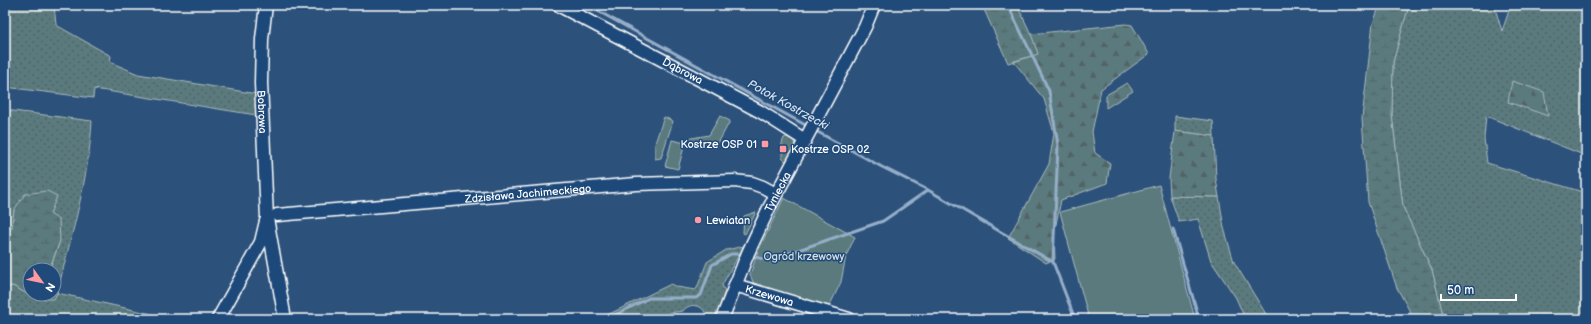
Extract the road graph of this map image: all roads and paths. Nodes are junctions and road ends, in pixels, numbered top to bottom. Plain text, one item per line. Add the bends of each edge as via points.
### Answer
1 (266, 5) edge
2 (558, 5) edge
3 (874, 5) edge
4 (808, 136) junction
5 (776, 194) junction
6 (272, 216) junction
7 (735, 285) junction
8 (218, 319) edge
9 (285, 319) edge
10 (722, 319) edge
11 (849, 319) edge

1 - 6 street, Bobrowa via 261,83
2 - 4 street, Dąbrowa
3 - 4 street, Tyniecka
4 - 5 street, Tyniecka
5 - 6 street, Zdzisława Jachimeckiego via 752,183 650,183
5 - 7 street, Tyniecka
6 - 8 street, Bobrowa via 261,242
6 - 9 street, Bobrowa
7 - 10 street, Tyniecka
7 - 11 street, Krzewowa

